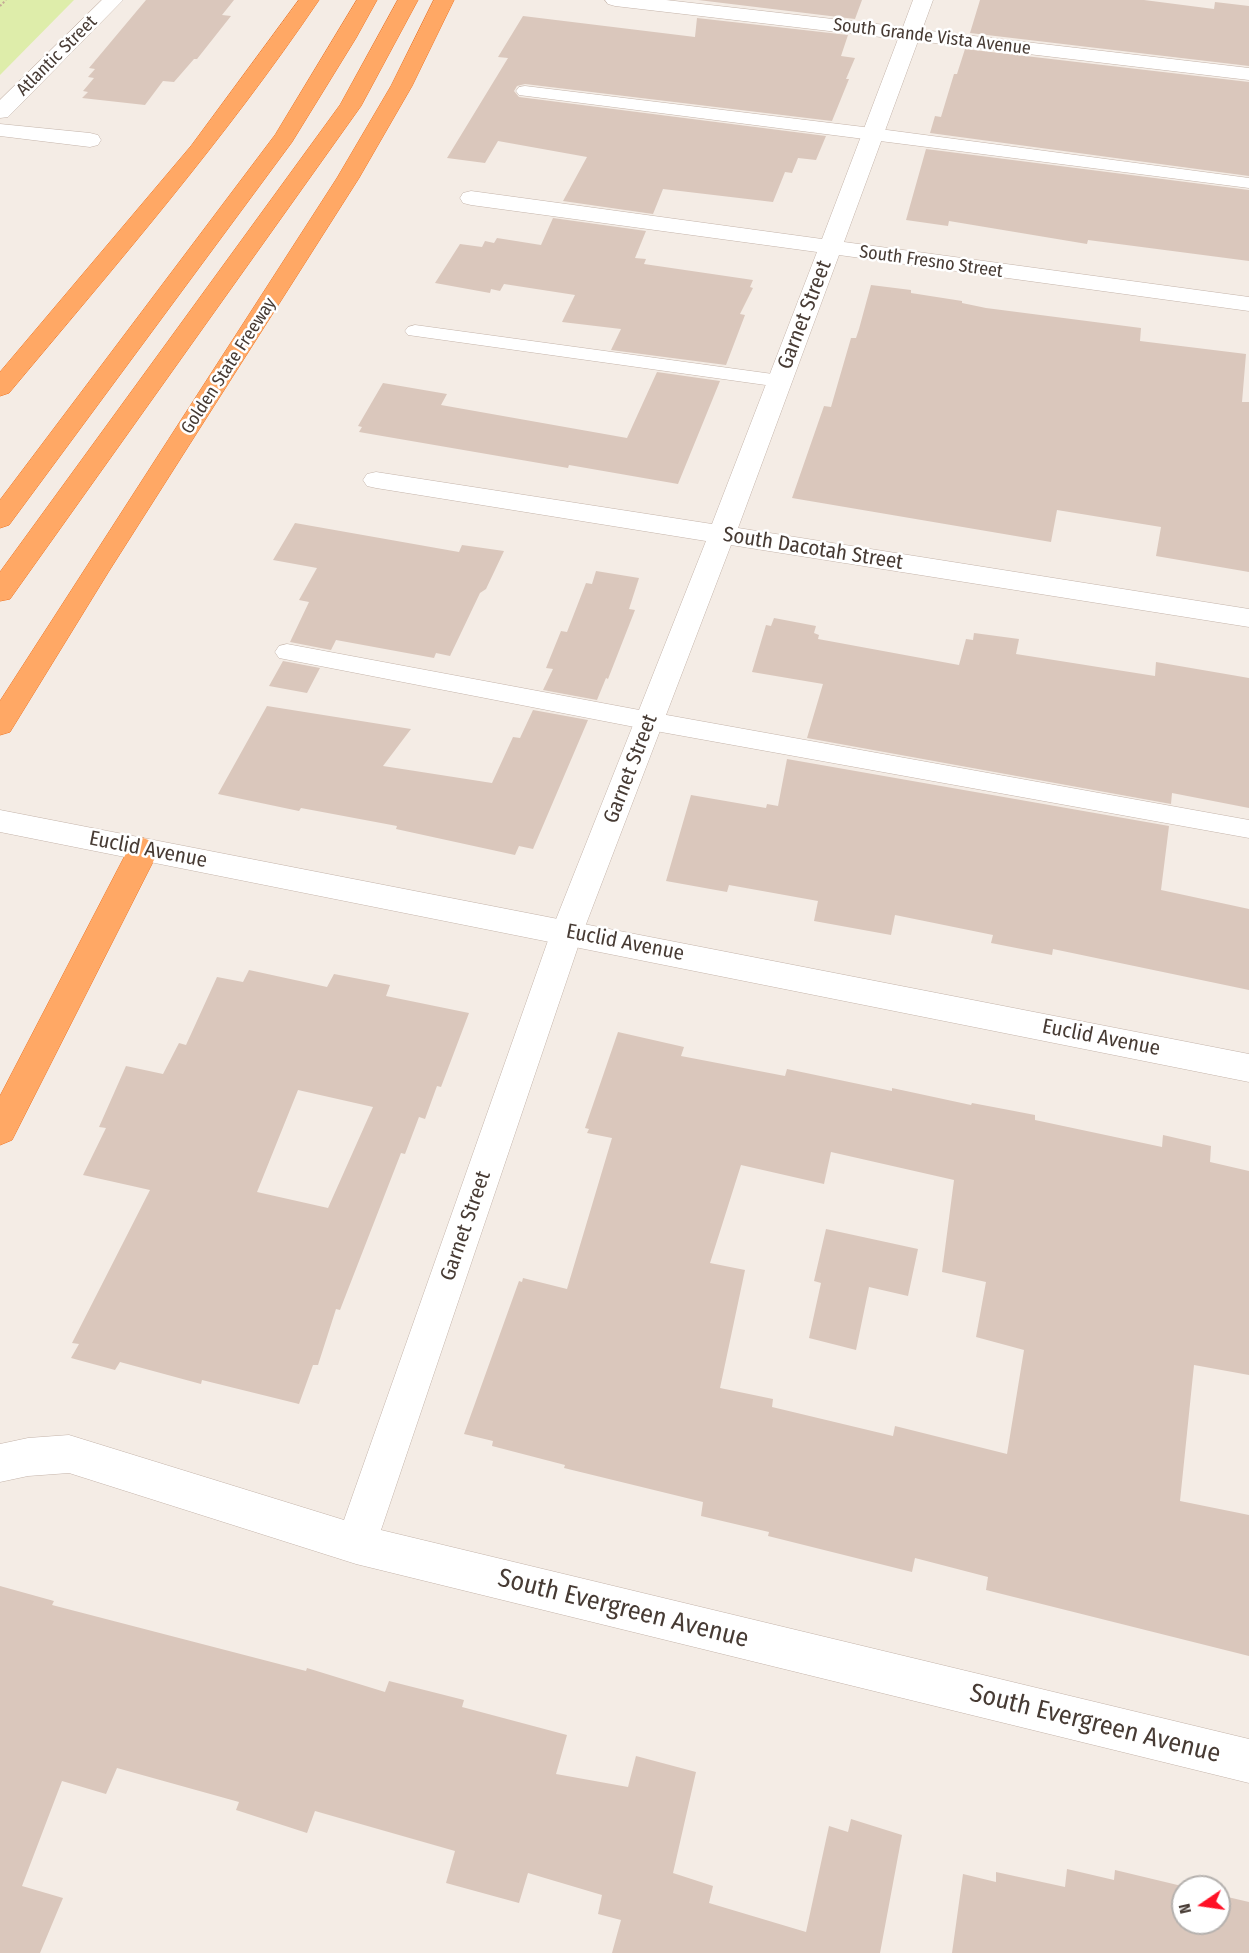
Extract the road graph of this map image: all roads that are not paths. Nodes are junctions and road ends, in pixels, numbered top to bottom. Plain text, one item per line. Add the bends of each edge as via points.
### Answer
1 (113, 0) edge
2 (309, 0) edge
3 (367, 0) edge
4 (408, 0) edge
5 (444, 0) edge
6 (615, 0) edge
7 (923, 0) edge
8 (909, 34) junction
9 (1249, 74) edge
10 (525, 91) dead end
11 (0, 112) edge
12 (0, 130) edge
13 (872, 133) junction
14 (90, 140) dead end
15 (1249, 183) edge
16 (471, 198) dead end
17 (830, 248) junction
18 (1249, 304) edge
19 (415, 330) dead end
20 (780, 381) junction
21 (0, 388) edge
22 (376, 480) dead end
23 (0, 519) edge
24 (722, 534) junction
25 (0, 592) edge
26 (1249, 618) edge
27 (287, 652) dead end
28 (650, 721) junction
29 (0, 725) edge
30 (0, 821) edge
31 (1249, 829) edge
32 (143, 850) junction
33 (567, 932) junction
34 (1249, 1068) edge
35 (0, 1130) edge
36 (0, 1463) edge
37 (356, 1544) junction
38 (1249, 1761) edge

1 - 11 street, Atlantic Street
2 - 21 highway via 277,48 177,177
3 - 23 highway via 284,137
4 - 25 highway via 350,106
5 - 29 highway, Golden State Freeway via 396,96 246,341
6 - 8 street, South Grande Vista Avenue
7 - 8 street, Garnet Street
8 - 9 street, South Grande Vista Avenue
8 - 13 street, Garnet Street
10 - 13 lane
12 - 14 street
13 - 15 lane
13 - 17 street, Garnet Street
16 - 17 street, South Fresno Street
17 - 18 street, South Fresno Street
17 - 20 street, Garnet Street
19 - 20 lane
20 - 24 street, Garnet Street
22 - 24 street, South Dacotah Street
24 - 26 street, South Dacotah Street
24 - 28 street, Garnet Street
27 - 28 lane
28 - 31 lane
28 - 33 street, Garnet Street
30 - 32 street, Euclid Avenue
32 - 33 street, Euclid Avenue
32 - 35 highway
33 - 34 street, Euclid Avenue
33 - 37 street, Garnet Street
36 - 37 street, South Evergreen Avenue via 69,1454
37 - 38 street, South Evergreen Avenue

